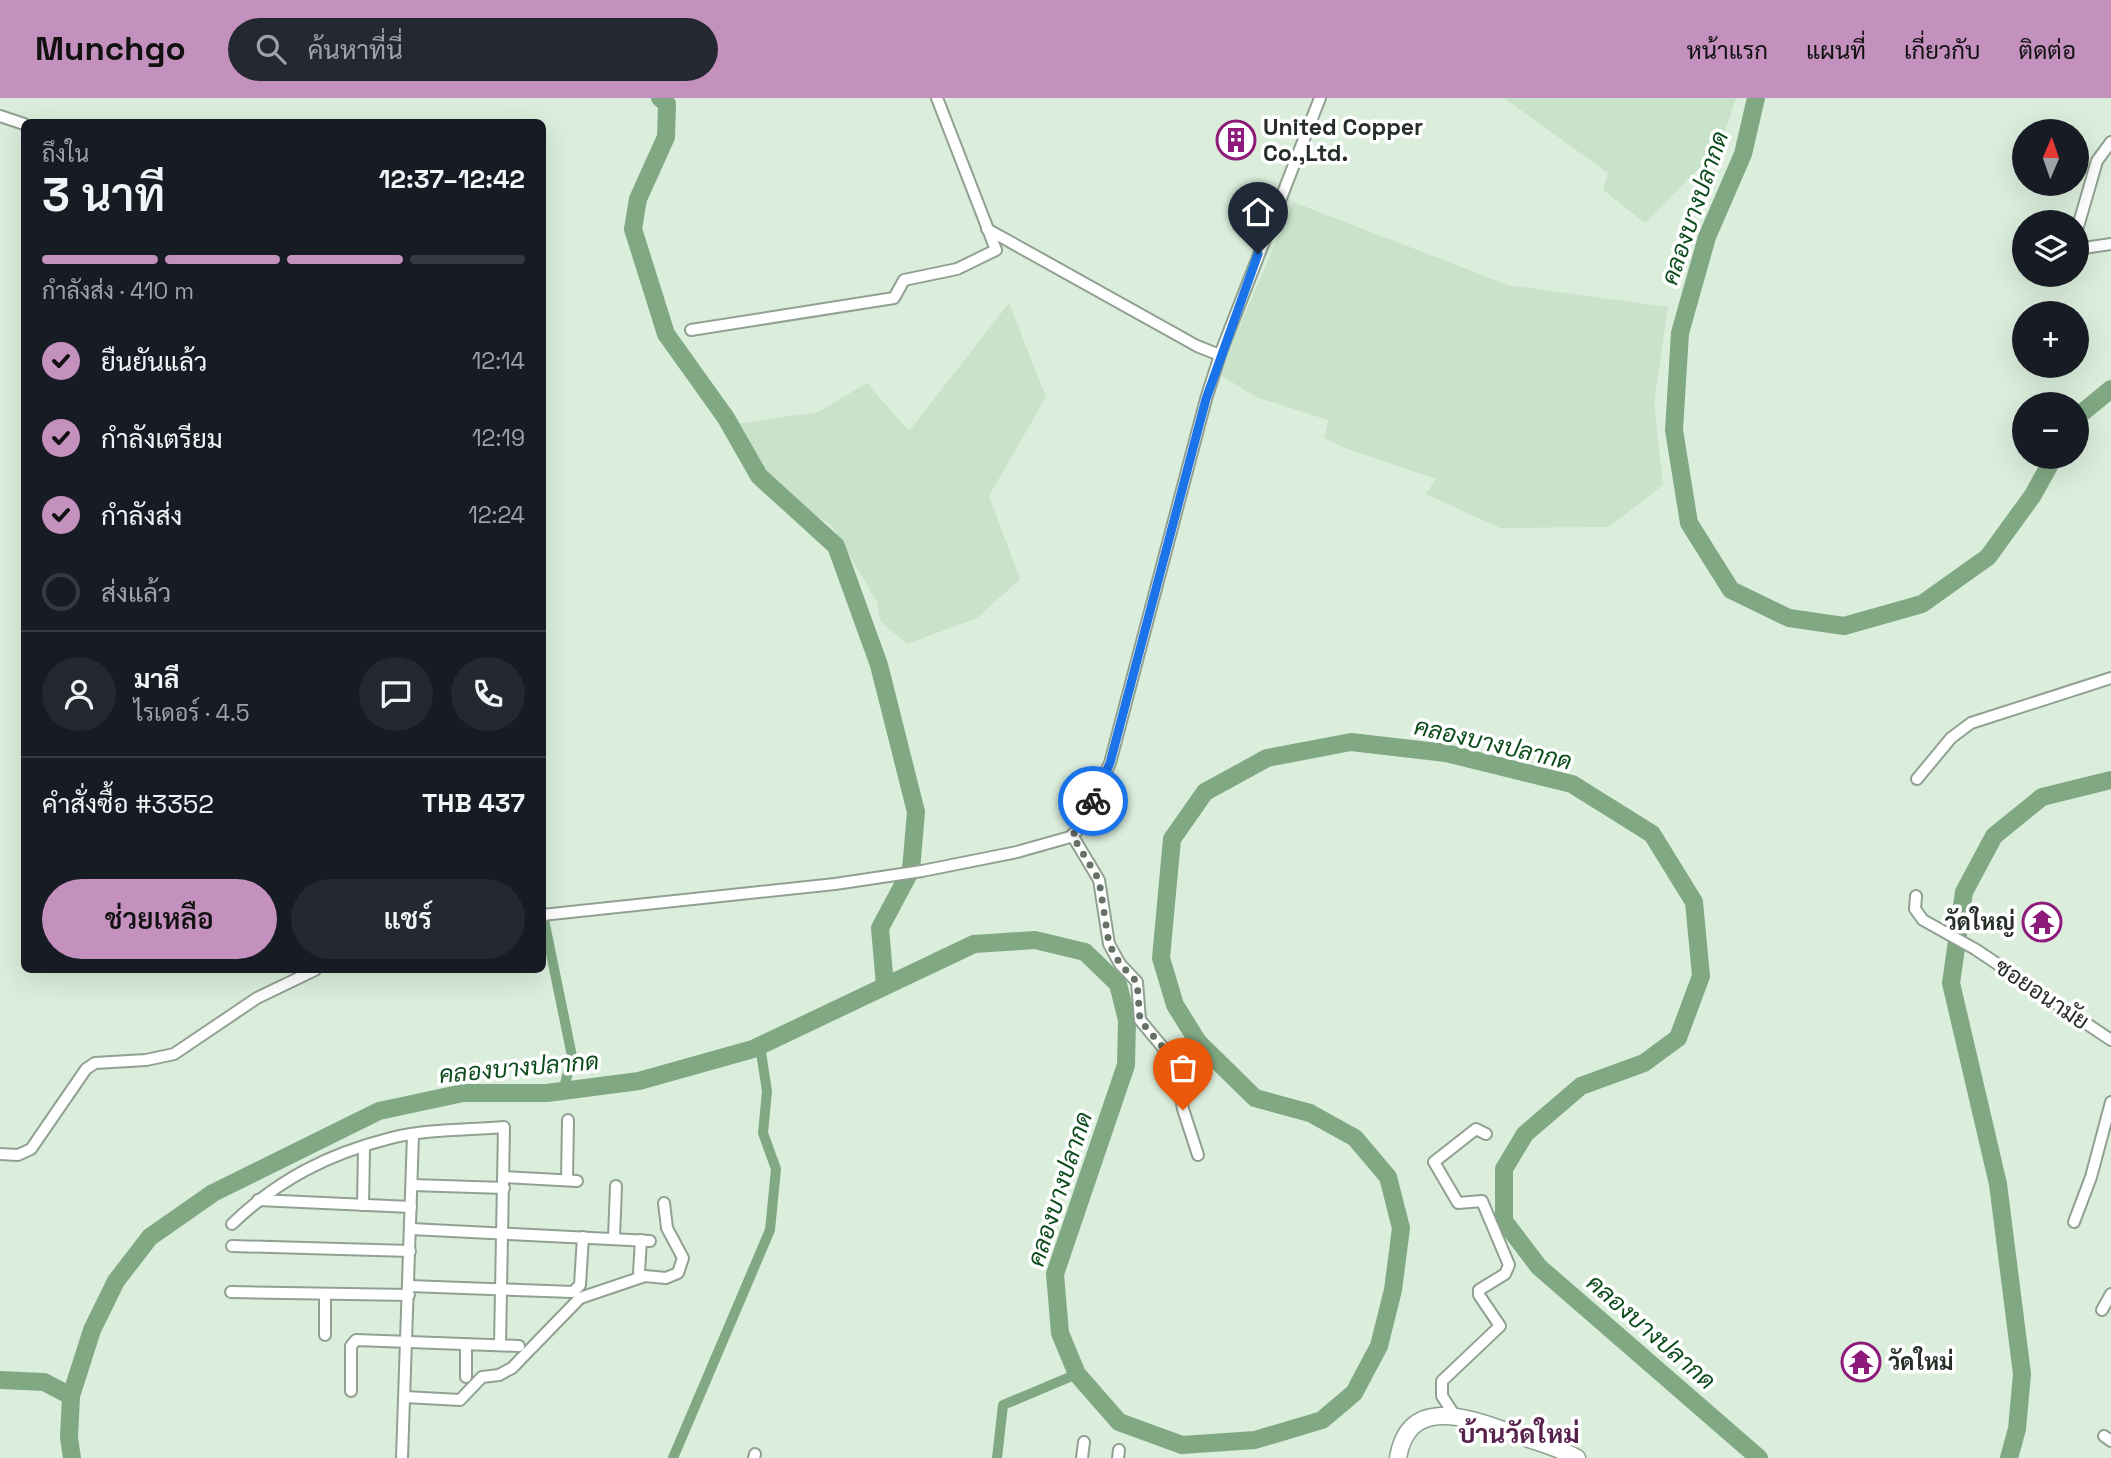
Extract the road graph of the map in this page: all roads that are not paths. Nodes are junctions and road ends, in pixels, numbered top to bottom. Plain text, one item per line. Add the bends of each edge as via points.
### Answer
1 (937, 98) edge
2 (1320, 98) edge
3 (0, 116) edge
4 (21, 123) edge
5 (2111, 142) edge
6 (2083, 210) edge
7 (987, 229) junction
8 (2111, 244) edge
9 (2089, 247) edge
10 (691, 330) dead end
11 (1221, 352) junction
12 (2111, 678) edge
13 (1917, 779) dead end
14 (1072, 835) junction
15 (1916, 896) dead end
16 (547, 914) edge
17 (308, 973) edge
18 (2111, 1040) edge
19 (2111, 1102) edge
20 (568, 1120) dead end
21 (1486, 1134) dead end
22 (413, 1135) junction
23 (364, 1148) junction
24 (0, 1154) edge
25 (1198, 1155) dead end
26 (505, 1182) junction
27 (412, 1185) junction
28 (616, 1186) dead end
29 (258, 1200) junction
30 (664, 1203) dead end
31 (363, 1205) junction
32 (411, 1207) junction
33 (2074, 1222) dead end
34 (232, 1224) dead end
35 (411, 1229) junction
36 (503, 1234) junction
37 (583, 1237) junction
38 (614, 1238) junction
39 (232, 1246) dead end
40 (410, 1251) junction
41 (639, 1272) dead end
42 (409, 1291) junction
43 (501, 1291) junction
44 (231, 1292) dead end
45 (325, 1294) junction
46 (2111, 1294) edge
47 (2102, 1310) dead end
48 (324, 1335) dead end
49 (407, 1342) junction
50 (466, 1345) junction
51 (500, 1345) junction
52 (519, 1346) dead end
53 (466, 1377) dead end
54 (351, 1391) dead end
55 (405, 1397) junction
56 (1455, 1416) junction
57 (1084, 1442) dead end
58 (402, 1458) edge
59 (1082, 1458) edge
60 (1398, 1458) edge
61 (1577, 1458) edge

1 - 7 street
2 - 11 street
3 - 4 street
5 - 6 street via 2097,160
7 - 10 street via 996,250 957,269 904,280 894,298
7 - 11 street via 1197,346
8 - 9 street
11 - 14 street via 1110,763 1080,828
12 - 13 street via 1971,723 1951,738
14 - 16 street via 922,872
14 - 25 street via 1099,880 1109,944 1137,982 1140,1020 1175,1062 1183,1110
15 - 18 street, ซอยอนามัย via 1917,915
17 - 24 street via 257,998 174,1054 95,1063 86,1069 31,1149 18,1155
19 - 33 street
20 - 26 street via 572,1180
21 - 56 street via 1476,1129 1434,1163 1458,1203 1482,1201 1509,1269 1479,1290 1500,1326 1442,1381 1442,1395
22 - 23 street
22 - 26 street via 504,1127
22 - 27 street
23 - 29 street via 292,1175
23 - 31 street
26 - 27 street
26 - 36 street
27 - 32 street
28 - 38 street
29 - 31 street
29 - 34 street
30 - 55 street via 667,1227 682,1258 678,1273 666,1278 645,1276 580,1298 512,1368 482,1377 460,1400
31 - 32 street
32 - 35 street
35 - 36 street
35 - 40 street
36 - 37 street
36 - 43 street
37 - 38 street
37 - 43 street via 578,1290
38 - 41 street via 645,1240
39 - 40 street
40 - 42 street
42 - 43 street
42 - 45 street
42 - 49 street
43 - 51 street
44 - 45 street
45 - 48 street
46 - 47 street
49 - 50 street
49 - 54 street via 354,1342
49 - 55 street
50 - 51 street
50 - 53 street
51 - 52 street
55 - 58 street
56 - 60 street via 1437,1416 1412,1428
56 - 61 street
57 - 59 street

